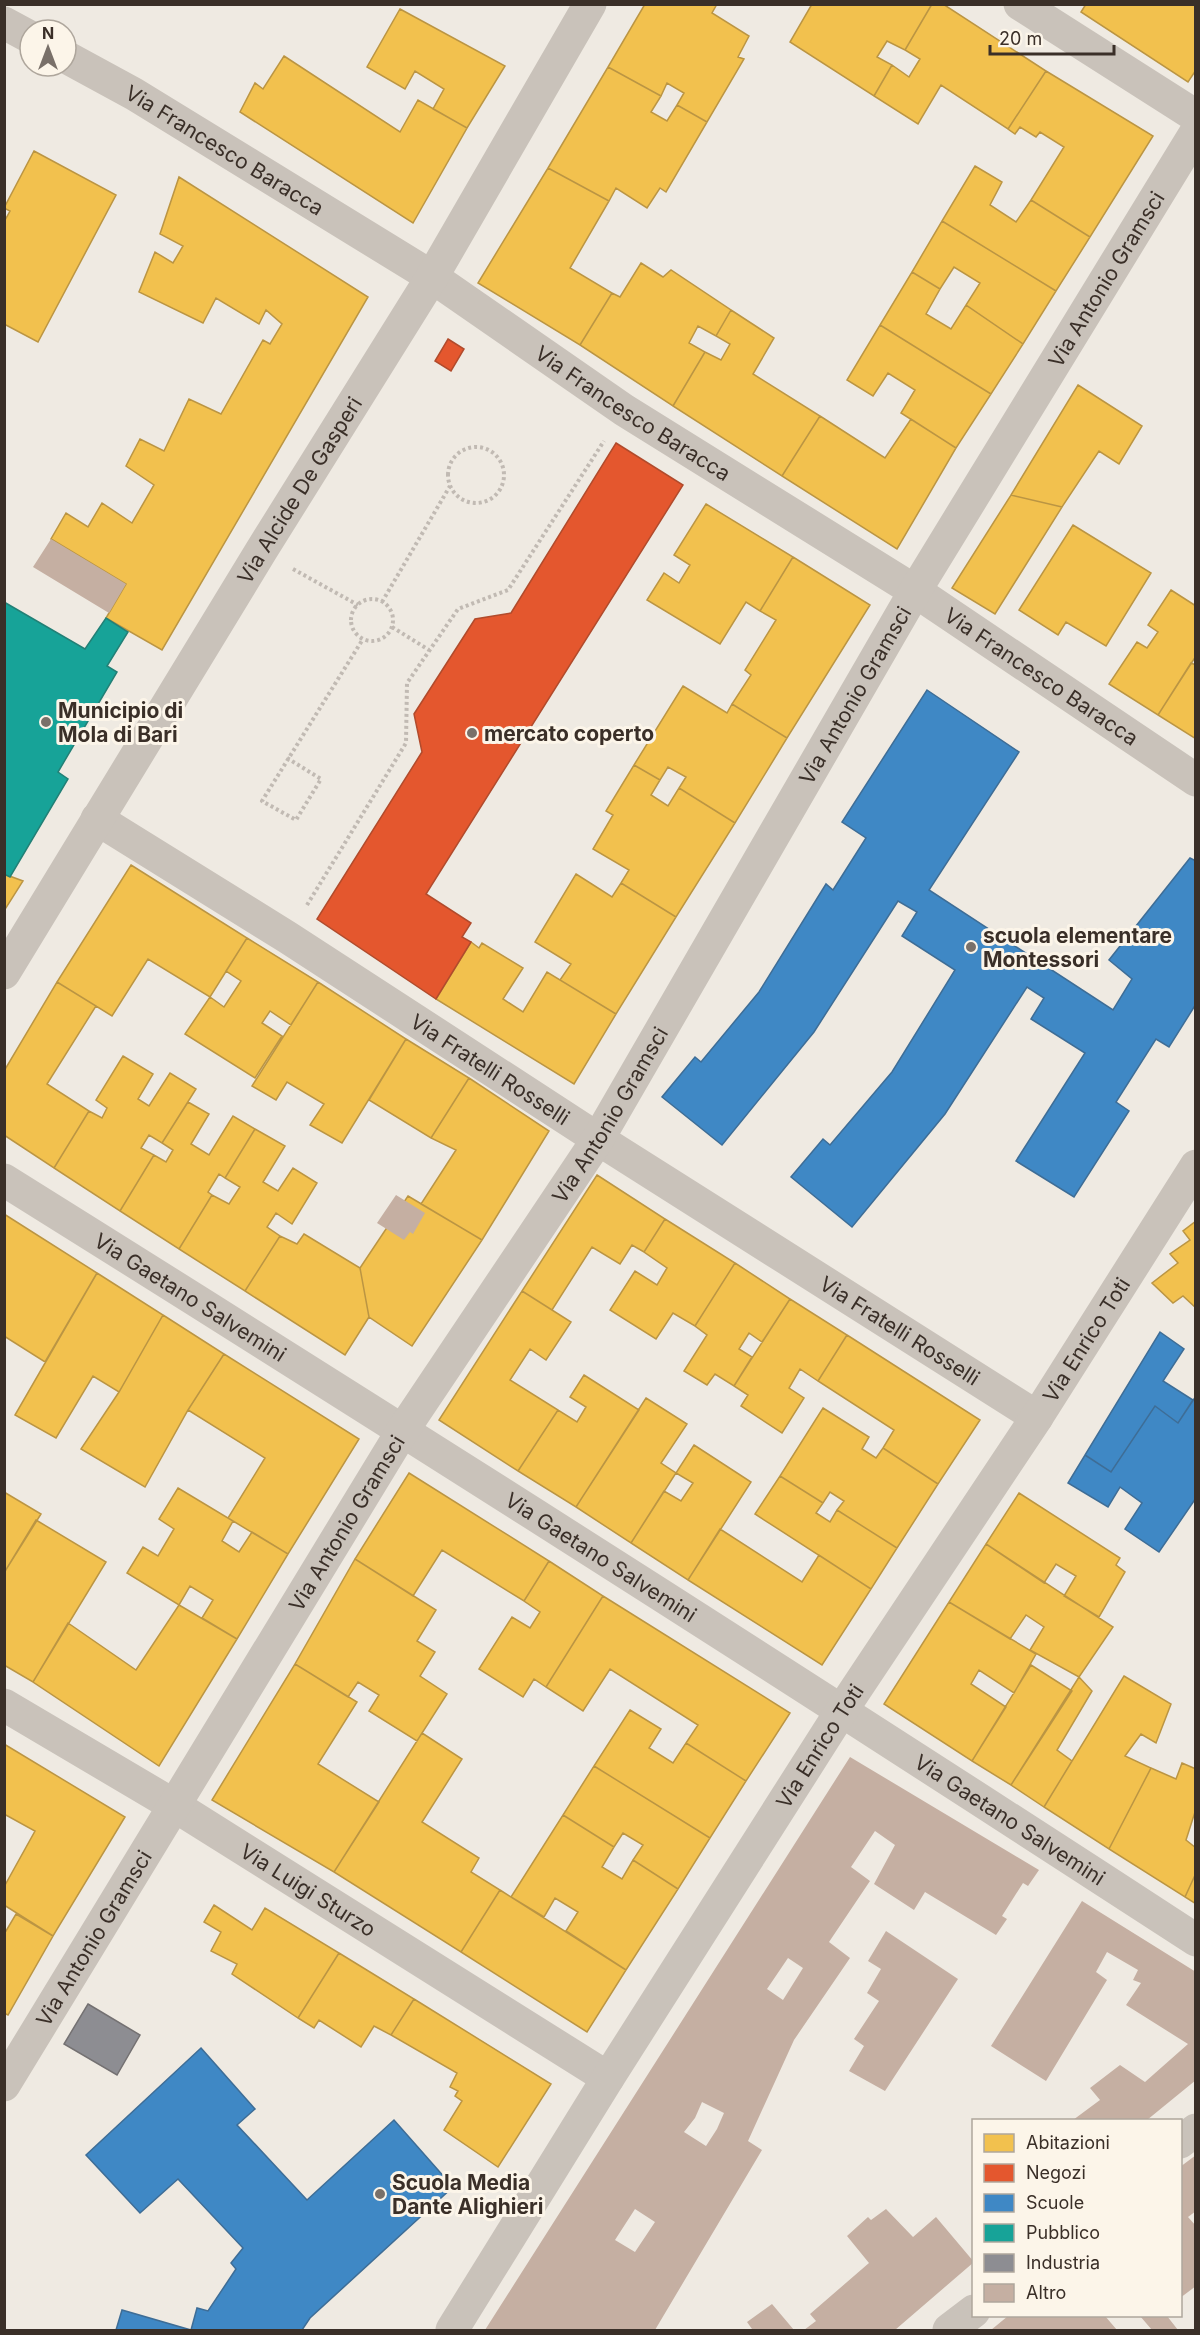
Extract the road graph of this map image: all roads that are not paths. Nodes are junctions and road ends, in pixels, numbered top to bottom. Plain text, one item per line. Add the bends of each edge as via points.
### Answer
1 (590, 4) edge
2 (1020, 4) edge
3 (4, 23) edge
4 (18, 31) edge
5 (78, 64) edge
6 (1196, 116) edge
7 (1196, 132) edge
8 (432, 277) junction
9 (915, 591) junction
10 (1196, 780) edge
11 (97, 819) junction
12 (4, 973) edge
13 (598, 1139) junction
14 (1196, 1166) edge
15 (4, 1180) edge
16 (1037, 1417) junction
17 (403, 1430) junction
18 (4, 1705) edge
19 (842, 1710) junction
20 (175, 1806) junction
21 (1196, 1940) edge
22 (608, 2078) junction
23 (4, 2085) edge
24 (1196, 2130) edge
25 (1182, 2140) edge
26 (972, 2313) edge
27 (452, 2331) edge
28 (949, 2331) edge

1 - 8 street, Via Alcide De Gasperi
2 - 6 street
3 - 4 street
5 - 8 street, Via Francesco Baracca
7 - 9 street, Via Antonio Gramsci
8 - 9 street, Via Francesco Baracca via 624,410
8 - 11 street, Via Alcide De Gasperi
9 - 10 street, Via Francesco Baracca
9 - 13 street, Via Antonio Gramsci
11 - 12 street, Via Alcide De Gasperi
11 - 13 street, Via Fratelli Rosselli
13 - 16 street, Via Fratelli Rosselli
13 - 17 street, Via Antonio Gramsci
14 - 16 street, Via Enrico Toti
15 - 17 street, Via Gaetano Salvemini
16 - 19 street, Via Enrico Toti
17 - 19 street, Via Gaetano Salvemini
17 - 20 street, Via Antonio Gramsci
18 - 20 street, Via Luigi Sturzo
19 - 21 street, Via Gaetano Salvemini
19 - 22 street, Via Enrico Toti
20 - 22 street, Via Luigi Sturzo
20 - 23 street, Via Antonio Gramsci
22 - 27 street, Via Enrico Toti
24 - 25 street
26 - 28 street

